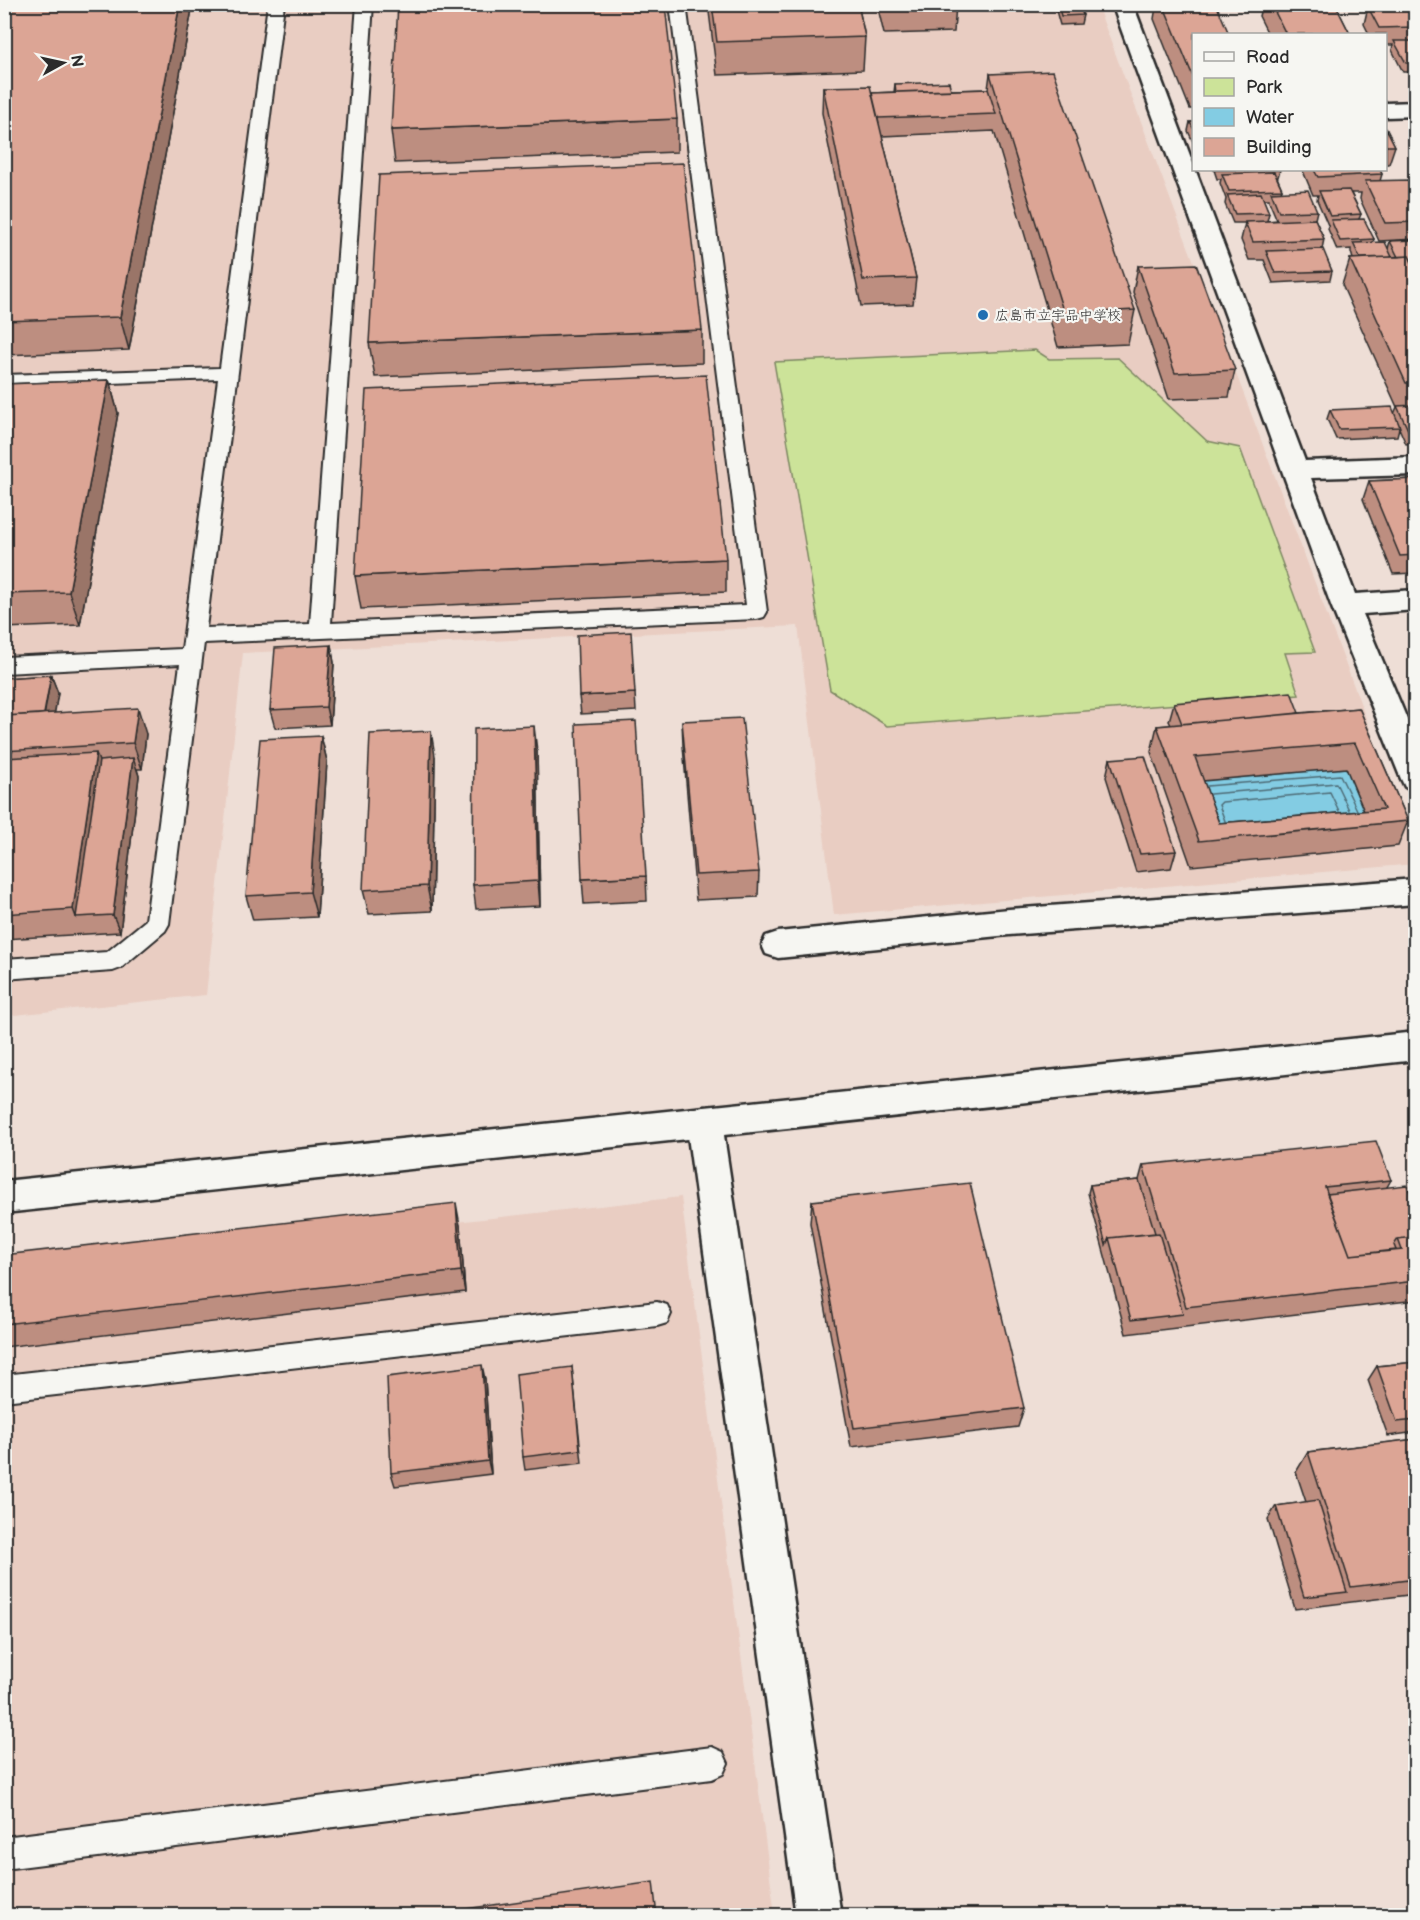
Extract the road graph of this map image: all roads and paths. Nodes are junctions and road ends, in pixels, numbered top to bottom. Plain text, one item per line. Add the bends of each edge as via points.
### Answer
1 (276, 4) edge
2 (365, 4) edge
3 (678, 4) edge
4 (1122, 4) edge
5 (1416, 109) edge
6 (1387, 110) edge
7 (1192, 170) edge
8 (1193, 171) edge
9 (228, 373) junction
10 (4, 381) edge
11 (1416, 466) edge
12 (1295, 470) junction
13 (1416, 600) edge
14 (1345, 605) junction
15 (320, 631) junction
16 (193, 646) junction
17 (4, 665) edge
18 (1416, 779) edge
19 (1416, 891) edge
20 (778, 945) dead end
21 (4, 969) edge
22 (1416, 1046) edge
23 (704, 1122) junction
24 (4, 1197) edge
25 (657, 1314) dead end
26 (4, 1388) edge
27 (712, 1763) dead end
28 (4, 1853) edge
29 (819, 1916) edge

1 - 9 lane
2 - 15 lane
3 - 15 lane via 757,612
4 - 7 street via 1174,117
5 - 6 street
8 - 12 street
9 - 10 lane
9 - 16 lane
11 - 12 street
12 - 14 street
13 - 14 street
14 - 18 street
15 - 16 lane
16 - 17 lane
16 - 21 lane via 157,924 112,961
19 - 20 street via 1009,922
22 - 23 street
23 - 24 street
23 - 29 street
25 - 26 lane
27 - 28 lane

